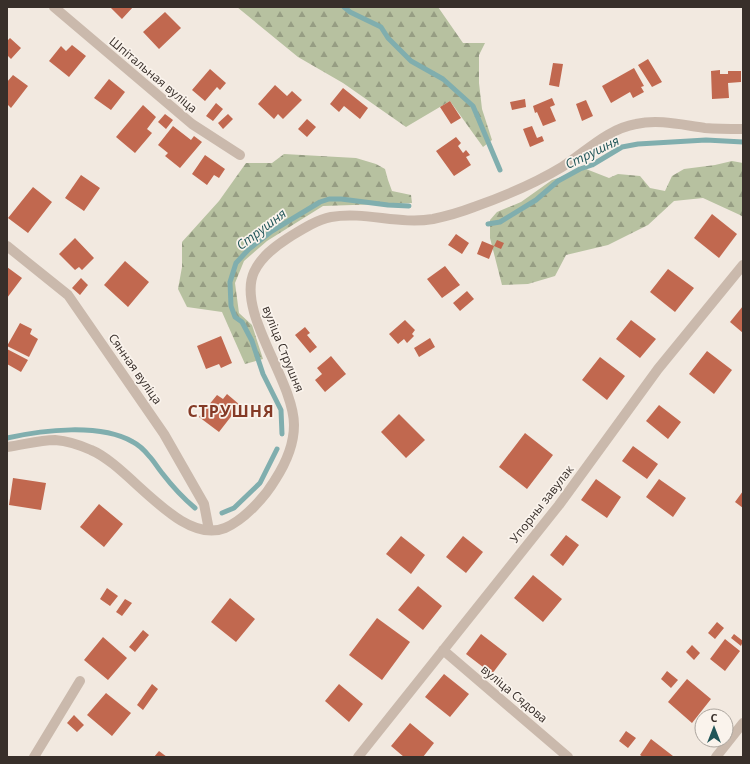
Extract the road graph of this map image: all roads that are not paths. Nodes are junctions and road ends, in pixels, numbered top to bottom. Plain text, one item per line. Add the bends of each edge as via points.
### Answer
1 (54, 7) edge
2 (743, 129) edge
3 (240, 155) dead end
4 (7, 246) edge
5 (743, 265) edge
6 (7, 447) edge
7 (209, 530) junction
8 (443, 650) junction
9 (80, 681) dead end
10 (743, 723) edge
11 (34, 757) edge
12 (358, 757) edge
13 (568, 757) edge
14 (716, 757) edge

1 - 3 street, Шпітальная вуліца via 192,124
2 - 7 street, вуліца Струшня via 708,128 662,122 635,124 616,130 565,165 527,186 460,212 432,219 406,220 349,215 328,217 306,227 274,248 261,260 253,273 249,289 252,308 291,403 294,424 292,441 286,462 271,488 249,512 236,523 222,529
4 - 7 street, Сянная вуліца via 68,295 164,434 204,504
5 - 8 street, Упорны завулак via 658,369 559,505
6 - 7 street, вуліца Струшня via 56,440 94,451 112,463 170,514 190,526
8 - 12 street, Упорны завулак
8 - 13 street, вуліца Сядова
9 - 11 street
10 - 14 street

